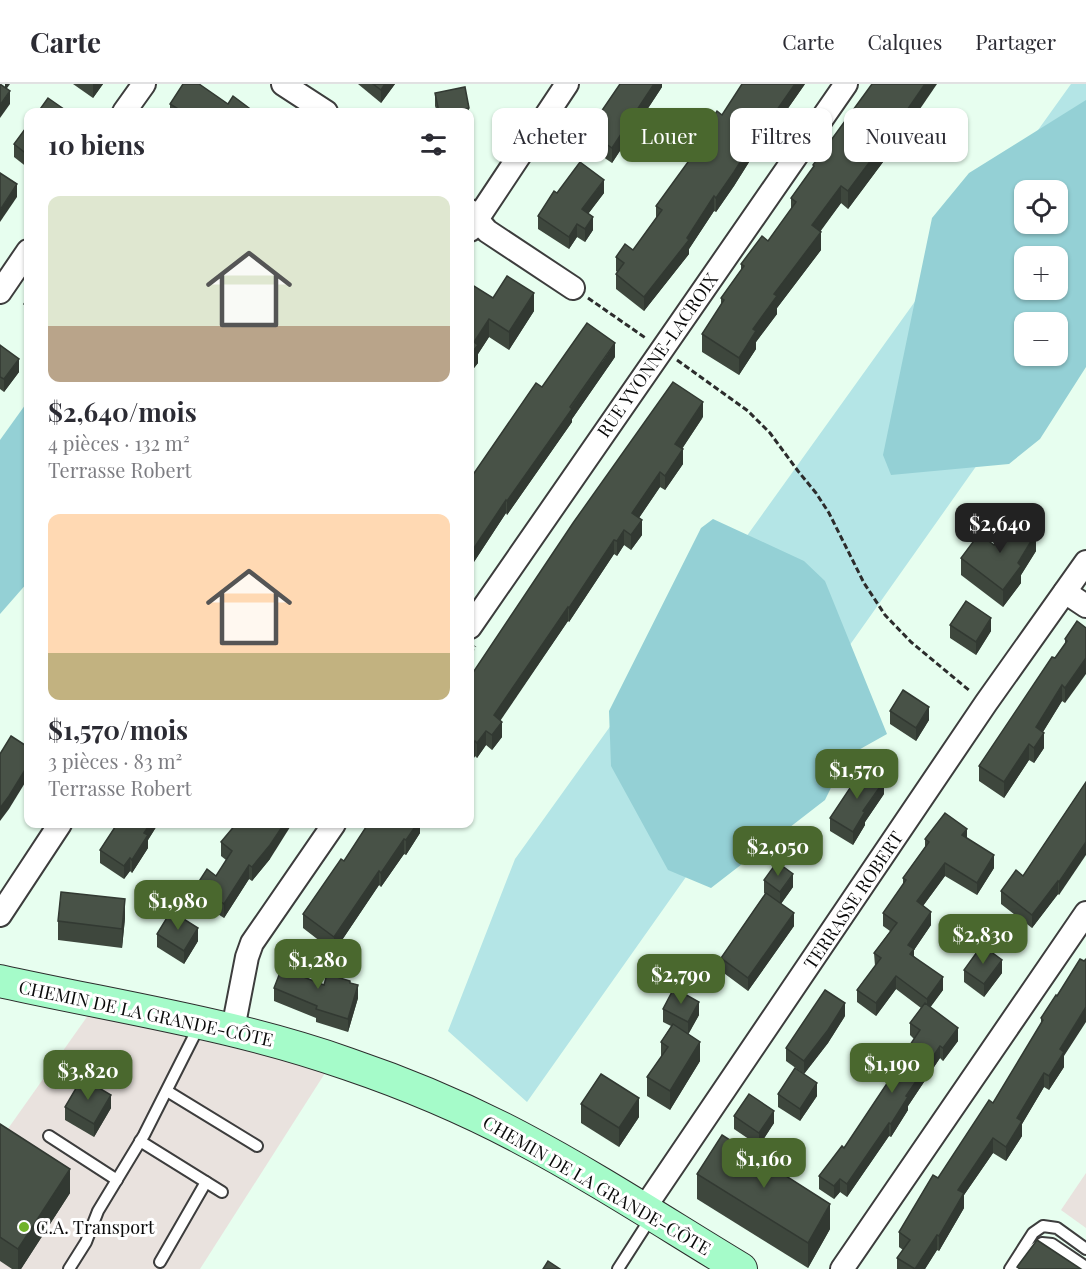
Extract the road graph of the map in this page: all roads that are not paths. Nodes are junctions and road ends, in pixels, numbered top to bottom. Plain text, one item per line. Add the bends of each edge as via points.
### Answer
1 (144, 84) edge
2 (283, 84) edge
3 (567, 84) edge
4 (846, 84) edge
5 (127, 108) edge
6 (320, 108) edge
7 (474, 217) edge
8 (474, 221) edge
9 (24, 257) edge
10 (573, 288) dead end
11 (0, 292) edge
12 (1086, 562) edge
13 (1065, 592) junction
14 (1086, 606) edge
15 (474, 621) edge
16 (57, 828) edge
17 (331, 828) edge
18 (1086, 913) edge
19 (0, 915) edge
20 (0, 981) edge
21 (198, 1022) junction
22 (233, 1029) junction
23 (167, 1091) junction
24 (49, 1136) dead end
25 (140, 1141) junction
26 (257, 1146) dead end
27 (117, 1180) junction
28 (206, 1182) junction
29 (222, 1192) dead end
30 (648, 1213) junction
31 (1086, 1249) edge
32 (160, 1262) dead end
33 (1086, 1267) edge
34 (69, 1269) edge
35 (618, 1269) edge
36 (741, 1269) edge
37 (842, 1269) edge
38 (1010, 1269) edge
39 (1021, 1269) edge

1 - 5 street
2 - 6 street
3 - 7 street
4 - 15 street, RUE YVONNE-LACROIX
8 - 10 street
9 - 11 street
12 - 13 street, TERRASSE ROBERT
13 - 14 street
13 - 30 street, TERRASSE ROBERT via 986,703
16 - 19 street
17 - 22 street via 252,943
18 - 37 street
20 - 21 main road, CHEMIN DE LA GRANDE-CÔTE
21 - 22 main road, CHEMIN DE LA GRANDE-CÔTE
21 - 23 lane
22 - 30 main road, CHEMIN DE LA GRANDE-CÔTE via 349,1064 453,1105 537,1147
23 - 25 lane
23 - 26 lane
24 - 27 lane
25 - 27 lane
25 - 28 lane
27 - 34 lane
28 - 29 lane
28 - 32 lane
30 - 35 lane
30 - 36 main road, CHEMIN DE LA GRANDE-CÔTE
31 - 38 lane via 1057,1228 1043,1226 1033,1233
33 - 39 lane via 1052,1244 1042,1243

